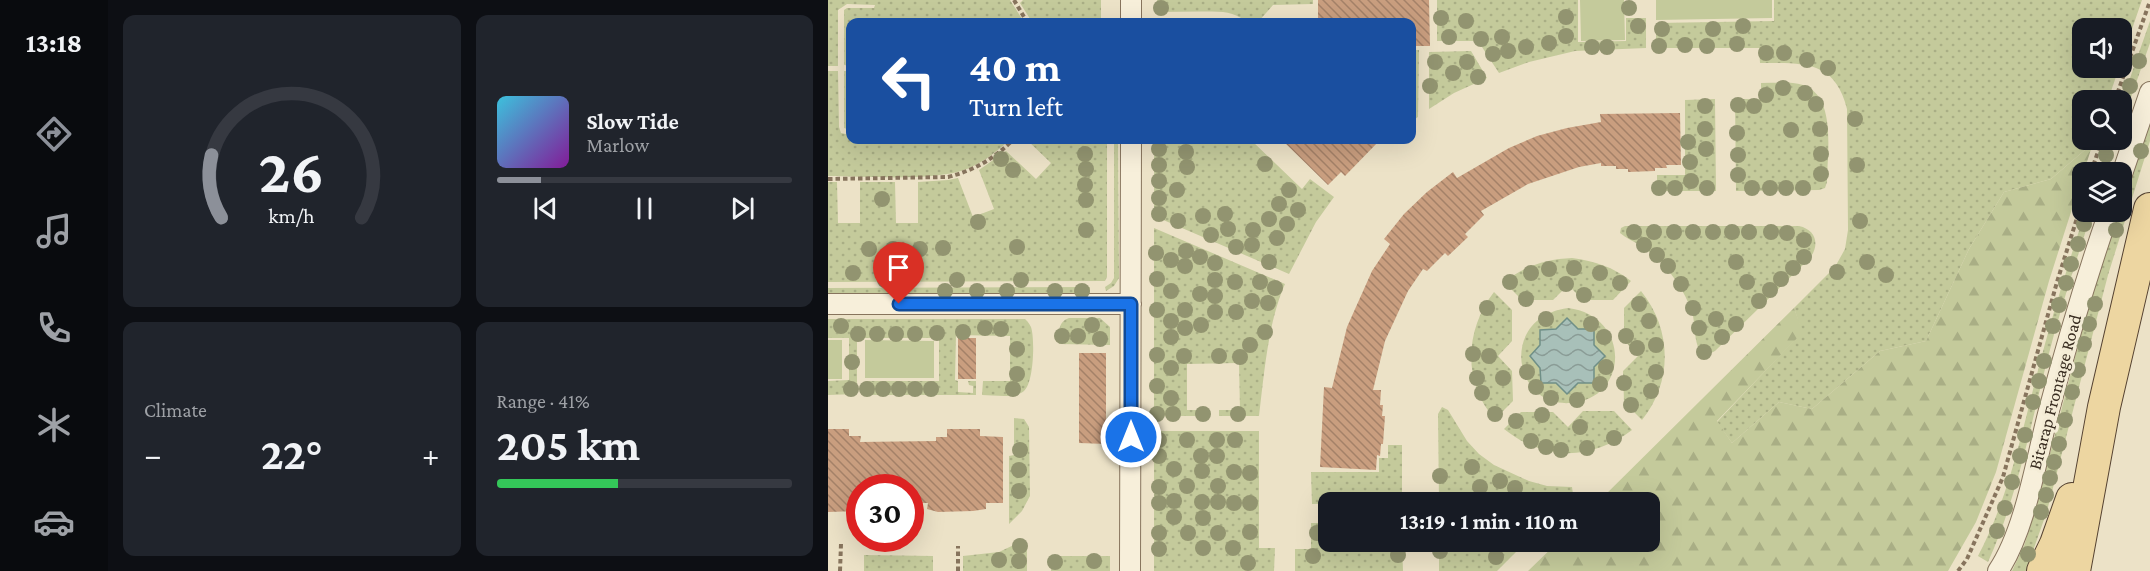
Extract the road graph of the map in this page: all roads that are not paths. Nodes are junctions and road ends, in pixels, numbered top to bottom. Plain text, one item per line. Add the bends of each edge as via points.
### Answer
1 (1131, 0) edge
2 (1131, 18) edge
3 (2150, 92) edge
4 (1131, 144) edge
5 (2126, 162) edge
6 (2150, 209) edge
7 (2106, 222) edge
8 (2150, 254) edge
9 (828, 304) edge
10 (1131, 304) junction
11 (2127, 310) junction
12 (2104, 407) junction
13 (1130, 571) edge
14 (1998, 571) edge
15 (2043, 571) edge
16 (2074, 571) edge

1 - 2 street
3 - 5 street
4 - 10 street
6 - 11 main road
7 - 14 street, Bitarap Frontage Road via 2061,362 2019,526
8 - 11 main road
9 - 10 street
10 - 13 street
11 - 12 main road
12 - 15 main road
12 - 16 main road

